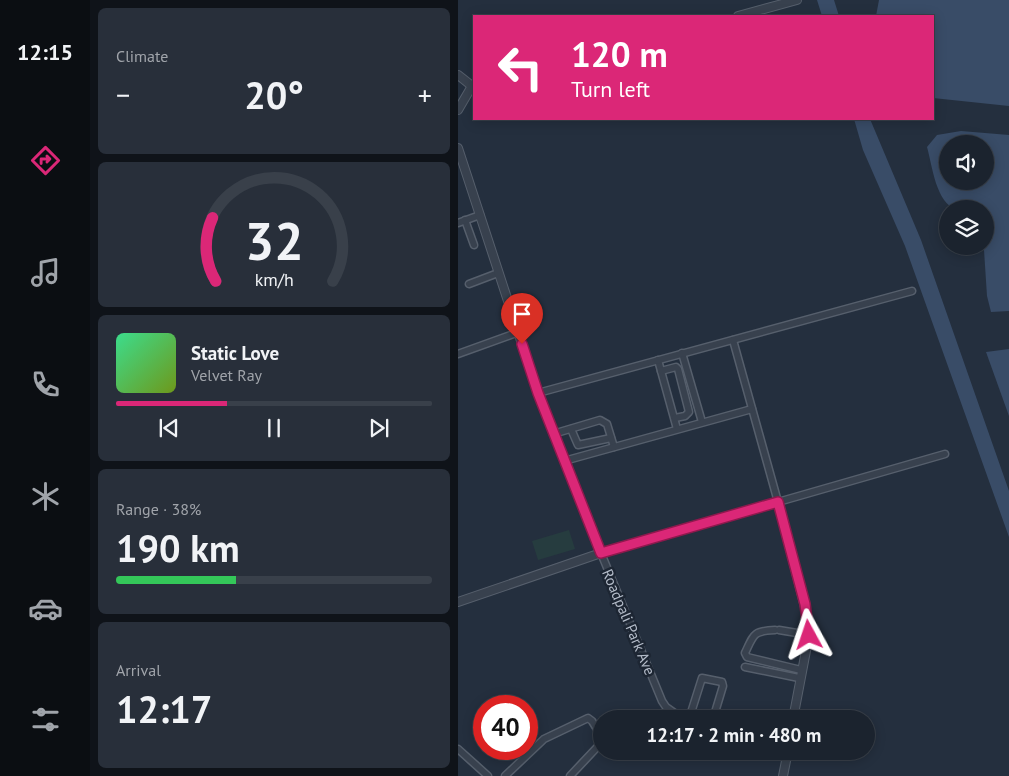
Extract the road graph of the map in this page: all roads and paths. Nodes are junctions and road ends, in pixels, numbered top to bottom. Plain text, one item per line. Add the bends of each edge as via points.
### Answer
1 (797, 0) edge
2 (742, 15) edge
3 (458, 75) edge
4 (473, 86) edge
5 (459, 108) edge
6 (458, 148) edge
7 (480, 215) junction
8 (461, 222) edge
9 (474, 245) dead end
10 (498, 273) junction
11 (469, 284) dead end
12 (912, 291) dead end
13 (519, 332) junction
14 (733, 340) junction
15 (458, 354) edge
16 (682, 354) junction
17 (658, 360) junction
18 (661, 371) junction
19 (538, 393) junction
20 (752, 409) junction
21 (675, 418) junction
22 (702, 422) junction
23 (571, 429) junction
24 (677, 429) junction
25 (553, 434) junction
26 (611, 438) junction
27 (614, 447) junction
28 (945, 454) dead end
29 (564, 461) junction
30 (778, 502) junction
31 (601, 553) junction
32 (458, 602) edge
33 (809, 635) junction
34 (745, 667) dead end
35 (800, 674) junction
36 (670, 710) edge
37 (692, 710) edge
38 (716, 710) edge
39 (794, 710) edge
40 (593, 725) edge
41 (458, 749) edge
42 (593, 752) edge
43 (785, 760) edge
44 (488, 776) edge
45 (505, 776) edge
46 (570, 776) edge
47 (783, 776) edge

1 - 2 street
3 - 4 street
4 - 5 street
6 - 7 street, Roadpali Park Ave
7 - 8 street
7 - 10 street, Roadpali Park Ave
8 - 9 street
10 - 11 street
10 - 13 street, Roadpali Park Ave
12 - 14 street
13 - 15 street
13 - 19 street, Roadpali Park Ave
14 - 16 street
14 - 20 street
16 - 17 street
16 - 22 street
17 - 18 street
17 - 19 street
18 - 21 street
18 - 21 street via 678,369 689,412
19 - 25 street, Roadpali Park Ave
20 - 22 street
20 - 30 street
21 - 24 street
22 - 24 street
23 - 25 street
23 - 26 street via 578,445
23 - 26 street via 600,420 607,424
24 - 27 street
25 - 29 street, Roadpali Park Ave
26 - 27 street
27 - 29 street
28 - 30 street
29 - 31 street, Roadpali Park Ave
30 - 31 street
30 - 33 street via 805,604
31 - 32 street
31 - 36 street, Roadpali Park Ave via 662,701
33 - 35 street
33 - 35 street via 758,631 745,653
34 - 35 street
35 - 39 street
37 - 38 street via 705,677 722,682
40 - 45 street via 588,718 544,739
41 - 44 street
42 - 46 street
43 - 47 street

